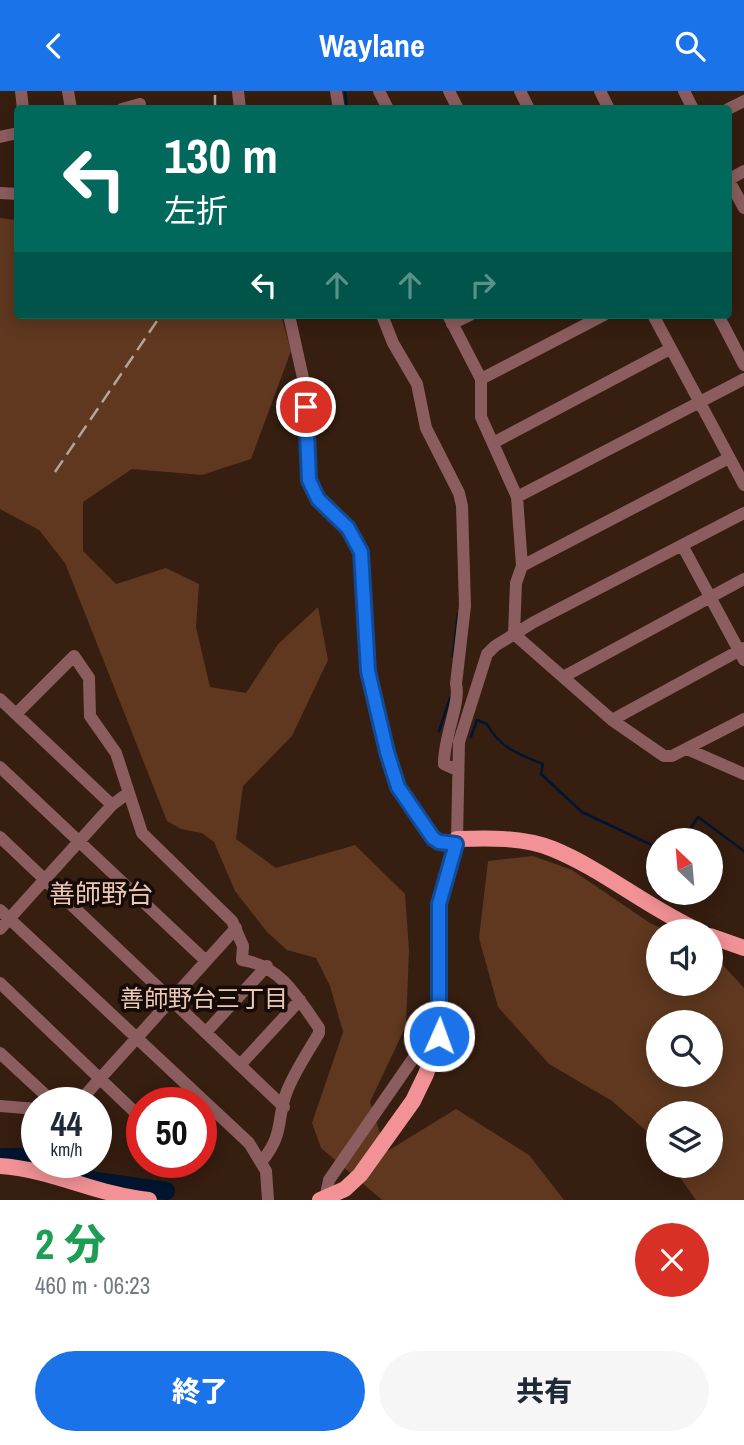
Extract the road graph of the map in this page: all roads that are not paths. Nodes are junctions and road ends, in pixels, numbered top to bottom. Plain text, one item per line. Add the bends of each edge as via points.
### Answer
1 (732, 186) edge
2 (744, 208) edge
3 (290, 319) edge
4 (384, 319) edge
5 (596, 319) edge
6 (655, 319) edge
7 (720, 319) edge
8 (450, 320) edge
9 (670, 349) junction
10 (744, 365) edge
11 (481, 379) junction
12 (744, 379) edge
13 (700, 403) junction
14 (493, 443) junction
15 (729, 457) junction
16 (744, 485) edge
17 (517, 497) junction
18 (744, 513) edge
19 (682, 545) junction
20 (522, 566) junction
21 (744, 579) edge
22 (711, 597) junction
23 (514, 634) junction
24 (742, 653) edge
25 (563, 677) junction
26 (0, 699) edge
27 (16, 714) junction
28 (744, 719) edge
29 (612, 720) junction
30 (687, 749) junction
31 (0, 767) edge
32 (457, 770) junction
33 (744, 774) edge
34 (128, 793) junction
35 (112, 805) junction
36 (0, 837) edge
37 (456, 841) junction
38 (80, 844) junction
39 (46, 880) junction
40 (3, 919) edge
41 (673, 919) edge
42 (236, 929) junction
43 (723, 941) edge
44 (744, 949) edge
45 (206, 961) junction
46 (267, 966) junction
47 (0, 983) edge
48 (172, 999) junction
49 (300, 1000) junction
50 (206, 1031) junction
51 (439, 1036) junction
52 (137, 1037) junction
53 (0, 1053) edge
54 (241, 1064) junction
55 (100, 1077) junction
56 (37, 1087) edge
57 (92, 1087) edge
58 (187, 1087) edge
59 (126, 1103) edge
60 (0, 1105) edge
61 (21, 1107) edge
62 (284, 1107) junction
63 (217, 1114) edge
64 (262, 1161) junction
65 (0, 1166) edge
66 (322, 1199) edge
67 (149, 1200) edge
68 (268, 1200) edge

1 - 2 street
3 - 37 street via 305,387 309,480 318,499 348,528 361,552 368,671 398,787 439,842
4 - 32 street via 417,384 426,428 462,506 466,606 458,694 443,747 444,764
5 - 11 street
6 - 9 street
7 - 10 street
8 - 11 street
9 - 13 street
9 - 14 street
11 - 14 street via 481,417
12 - 13 street
13 - 15 street
13 - 17 street
14 - 17 street
15 - 16 street
15 - 20 street
17 - 20 street
18 - 19 street
19 - 22 street
19 - 23 street
20 - 23 street via 516,583
21 - 22 street
22 - 24 street
22 - 25 street
23 - 25 street
23 - 32 street via 495,646 482,667 462,728
24 - 29 street
25 - 29 street
26 - 27 street
27 - 34 street via 74,656 89,678 90,716 116,753
27 - 35 street
28 - 30 street
29 - 30 street via 664,756
30 - 33 street
31 - 38 street
32 - 37 street via 460,823
34 - 35 street
34 - 42 street via 148,842 227,915
35 - 38 street
36 - 39 street
37 - 41 main road via 516,840 552,848
37 - 51 main road via 439,904
38 - 39 street
38 - 45 street
39 - 40 street
39 - 48 street
40 - 52 street
42 - 45 street
42 - 46 street via 243,946 242,960
43 - 44 main road
45 - 48 street
46 - 49 street
46 - 50 street
47 - 55 street
48 - 50 street
48 - 52 street
49 - 54 street
49 - 62 street via 319,1033 286,1092
50 - 54 street
51 - 66 street via 417,1053 328,1180
51 - 66 main road via 413,1101 356,1178 345,1189
52 - 55 street
52 - 58 street
53 - 56 street
54 - 62 street
55 - 57 street
55 - 59 street
60 - 61 street
62 - 64 street via 281,1129
63 - 64 street
64 - 68 street
65 - 67 main road

